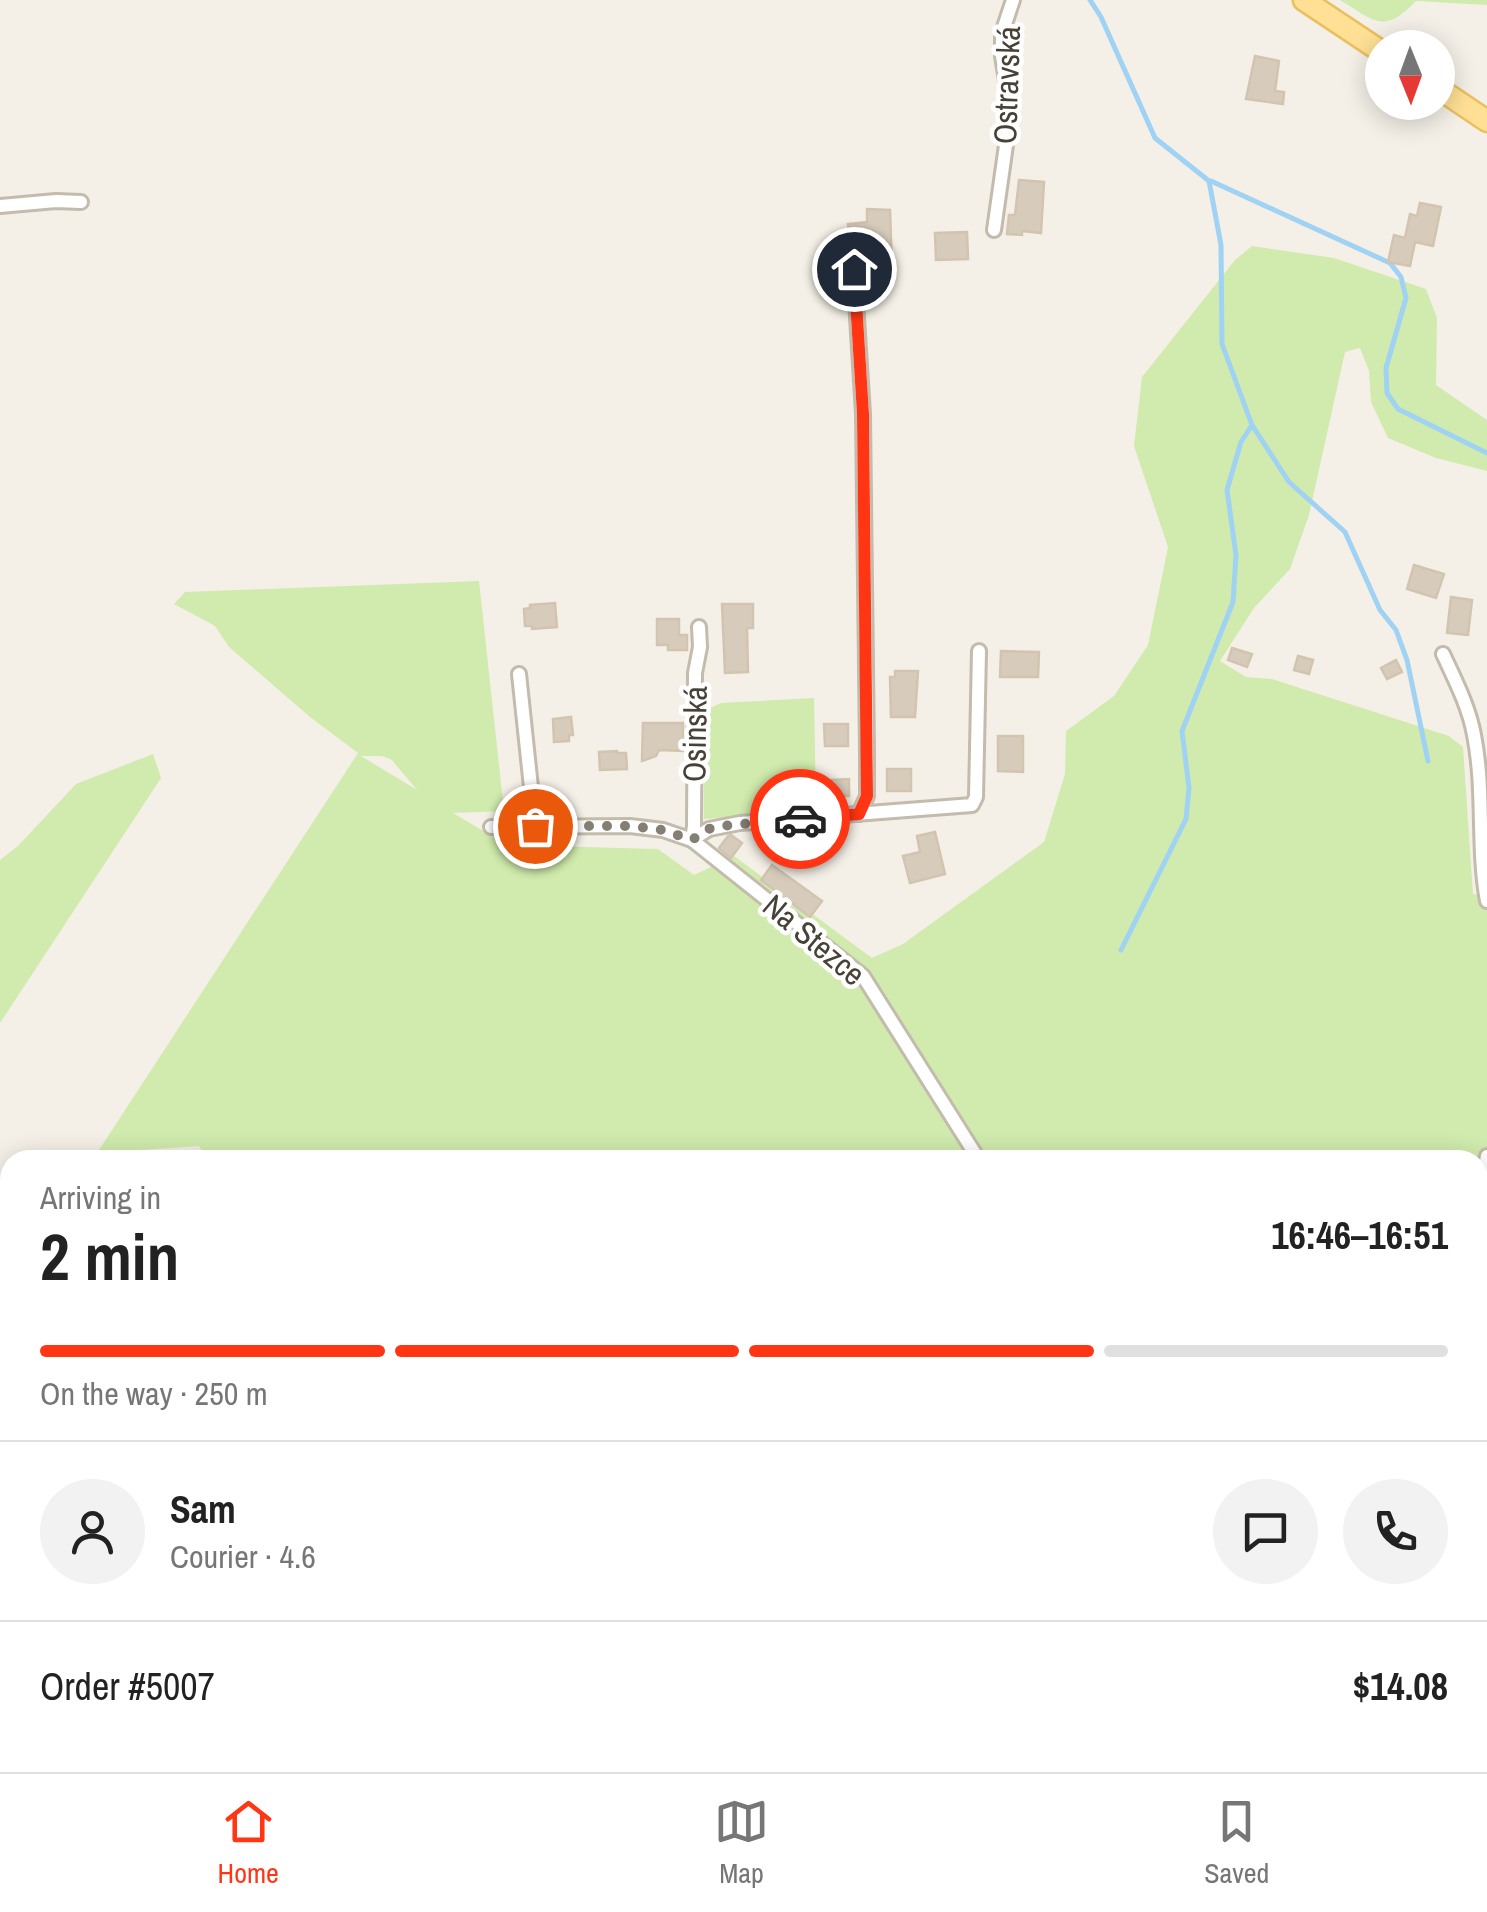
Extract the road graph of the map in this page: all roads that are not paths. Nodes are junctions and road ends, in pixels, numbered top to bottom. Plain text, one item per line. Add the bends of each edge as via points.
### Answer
1 (1013, 0) edge
2 (1304, 0) edge
3 (1365, 41) edge
4 (1455, 99) edge
5 (1487, 121) edge
6 (81, 202) dead end
7 (0, 206) edge
8 (994, 230) dead end
9 (854, 269) dead end
10 (700, 627) dead end
11 (979, 651) dead end
12 (1443, 654) dead end
13 (519, 674) dead end
14 (859, 814) junction
15 (535, 826) junction
16 (491, 827) dead end
17 (692, 840) junction
18 (1487, 902) edge
19 (973, 1150) edge

1 - 8 street, Ostravská via 1002,33 1008,131
2 - 3 main road
4 - 5 main road
6 - 7 street
9 - 14 street via 863,414 867,781
10 - 17 street, Osinská
11 - 14 street via 974,803
12 - 18 street via 1476,740
13 - 15 street
14 - 17 street via 721,826
15 - 16 street, Na Stezce
15 - 17 street, Na Stezce via 630,826
17 - 19 street, Na Stezce via 863,976

